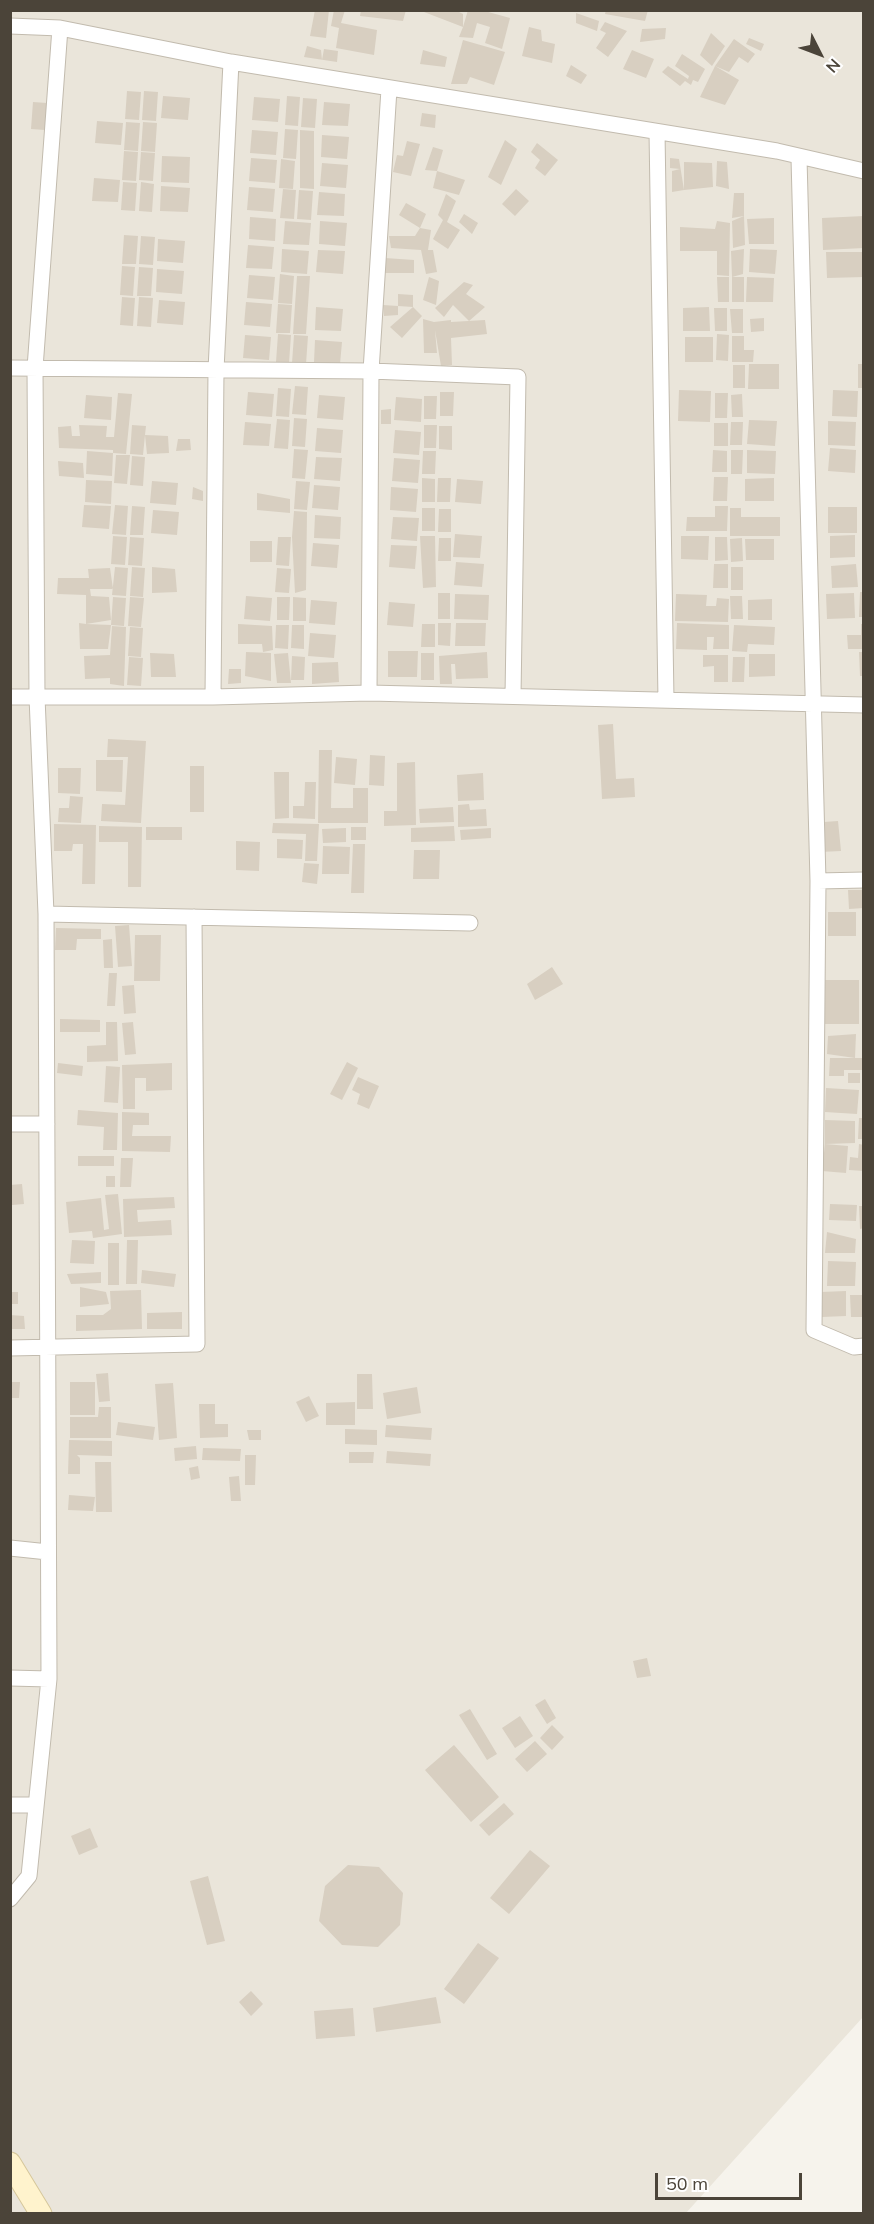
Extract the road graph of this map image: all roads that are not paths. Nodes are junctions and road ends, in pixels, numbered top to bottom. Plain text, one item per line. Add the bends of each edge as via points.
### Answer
1 (10, 26) edge
2 (60, 28) junction
3 (231, 62) junction
4 (389, 89) junction
5 (657, 132) junction
6 (799, 158) junction
7 (864, 171) edge
8 (10, 368) edge
9 (34, 369) junction
10 (216, 370) junction
11 (371, 371) junction
12 (369, 693) junction
13 (513, 696) junction
14 (10, 697) edge
15 (37, 697) junction
16 (213, 697) junction
17 (666, 700) junction
18 (813, 703) junction
19 (864, 705) edge
20 (864, 880) edge
21 (818, 881) junction
22 (46, 914) junction
23 (194, 917) junction
24 (470, 923) dead end
25 (10, 1124) edge
26 (47, 1124) junction
27 (864, 1346) edge
28 (10, 1348) edge
29 (46, 1348) junction
30 (10, 1548) edge
31 (48, 1552) junction
32 (10, 1678) edge
33 (49, 1679) junction
34 (10, 1805) edge
35 (36, 1805) junction
36 (10, 1899) edge
37 (10, 2163) edge
38 (41, 2214) edge

1 - 2 street
2 - 3 street
2 - 9 street
3 - 4 street
3 - 10 street
4 - 5 street
4 - 11 street
5 - 6 street
5 - 17 street
6 - 7 street
6 - 18 street
8 - 9 street
9 - 10 street
9 - 15 street
10 - 11 street
10 - 16 street
11 - 12 street
11 - 13 street via 518,377
12 - 13 street
12 - 16 street
13 - 17 street
14 - 15 street
15 - 16 street
15 - 22 street
17 - 18 street
18 - 19 street
18 - 21 street
20 - 21 street
21 - 27 street via 814,1330 854,1347
22 - 23 street
22 - 26 street
23 - 24 street
23 - 29 street via 196,1344
25 - 26 street
26 - 29 street
28 - 29 street
29 - 31 street
30 - 31 street
31 - 33 street
32 - 33 street
33 - 35 street
34 - 35 street
35 - 36 street via 29,1876
37 - 38 street

